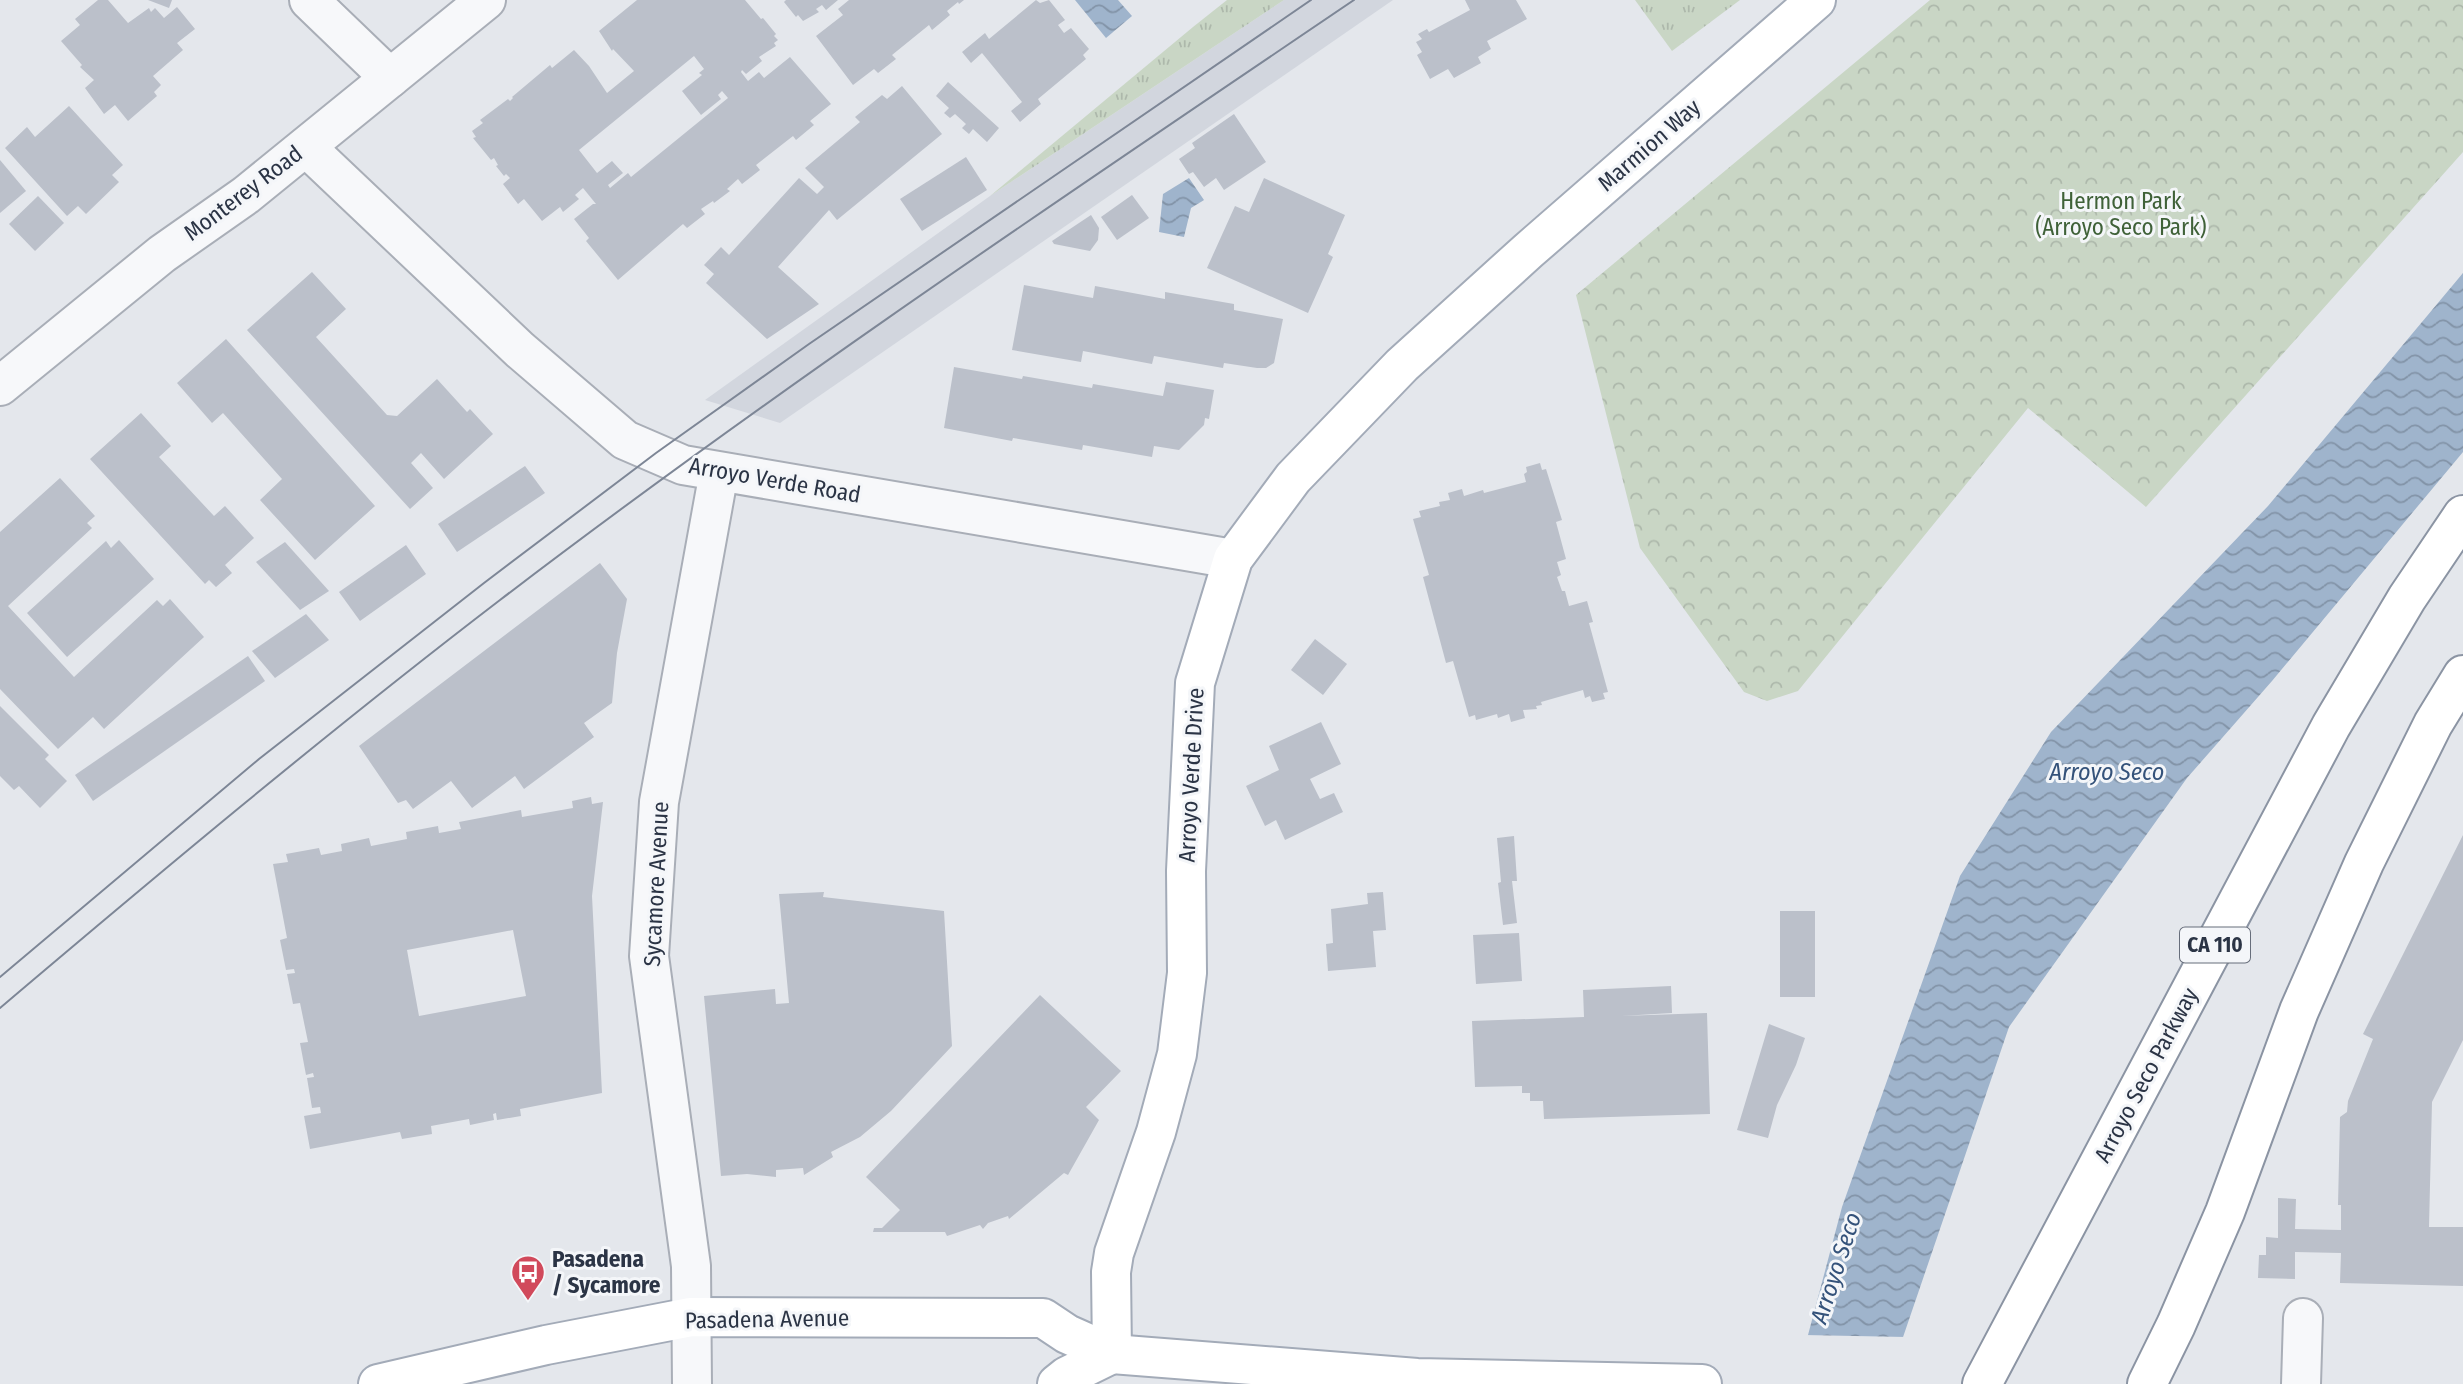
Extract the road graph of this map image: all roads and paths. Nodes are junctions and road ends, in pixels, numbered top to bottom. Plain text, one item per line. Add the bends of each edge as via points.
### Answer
1 (309, 0) edge
2 (486, 0) edge
3 (1816, 0) edge
4 (390, 78) junction
5 (306, 147) junction
6 (1483, 291) joint
7 (0, 386) edge
8 (719, 472) junction
9 (2463, 515) edge
10 (1233, 559) junction
11 (2463, 675) edge
12 (691, 1317) junction
13 (2303, 1318) dead end
14 (1112, 1354) junction
15 (378, 1384) edge
16 (692, 1384) edge
17 (1057, 1384) edge
18 (1702, 1384) edge
19 (1982, 1384) edge
20 (2147, 1384) edge
21 (2301, 1384) edge

1 - 4 street
2 - 4 street, Monterey Road
3 - 6 main road, Marmion Way
4 - 5 street, Monterey Road
5 - 7 street, Monterey Road via 162,254
5 - 8 street, Arroyo Verde Road via 520,350 625,440 683,465
6 - 10 main road, Arroyo Verde Drive via 1402,365 1293,478
8 - 10 street, Arroyo Verde Road
8 - 12 street, Sycamore Avenue via 659,802 649,956 690,1258
9 - 19 main road, Arroyo Seco Parkway / CA 110 via 2407,597 2331,726
10 - 14 main road, Arroyo Verde Drive via 1195,683 1186,871 1187,973 1177,1054 1156,1132 1114,1253
11 - 20 main road via 2433,724 2364,863 2300,1010 2225,1212
12 - 14 main road, Pasadena Avenue via 1043,1318 1067,1335
12 - 15 main road, Pasadena Avenue
12 - 16 street, Sycamore Avenue
13 - 21 street
14 - 17 main road
14 - 18 main road, Pasadena Avenue via 1417,1378

